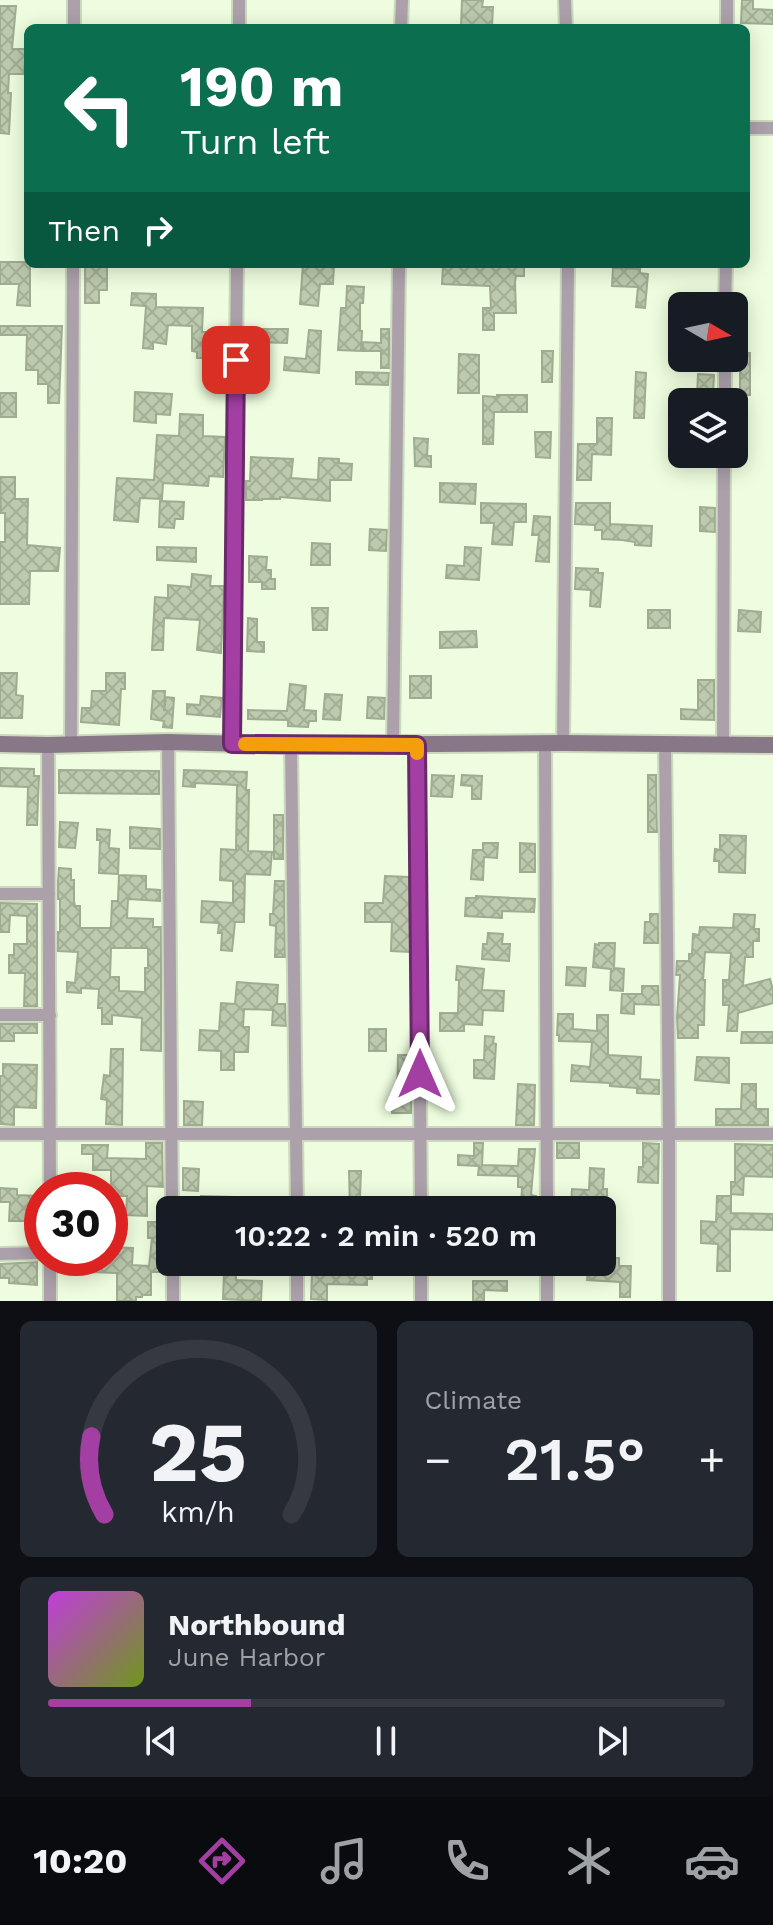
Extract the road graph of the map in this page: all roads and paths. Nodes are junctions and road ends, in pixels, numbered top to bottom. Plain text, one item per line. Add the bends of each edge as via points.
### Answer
1 (74, 0) edge
2 (239, 0) edge
3 (402, 0) edge
4 (565, 0) edge
5 (727, 0) edge
6 (74, 24) edge
7 (239, 24) edge
8 (401, 24) edge
9 (566, 24) edge
10 (727, 24) edge
11 (750, 128) edge
12 (773, 128) edge
13 (73, 268) edge
14 (237, 268) edge
15 (399, 268) edge
16 (568, 268) edge
17 (726, 268) edge
18 (725, 292) edge
19 (724, 468) edge
20 (168, 742) junction
21 (554, 743) junction
22 (0, 744) edge
23 (71, 744) junction
24 (232, 744) junction
25 (393, 744) junction
26 (665, 744) junction
27 (723, 744) junction
28 (48, 745) junction
29 (291, 745) junction
30 (417, 745) junction
31 (773, 745) edge
32 (0, 894) edge
33 (49, 894) junction
34 (0, 1015) edge
35 (50, 1015) junction
36 (0, 1134) edge
37 (50, 1134) junction
38 (172, 1134) junction
39 (297, 1134) junction
40 (420, 1134) junction
41 (547, 1134) junction
42 (669, 1134) junction
43 (773, 1134) edge
44 (50, 1172) edge
45 (172, 1196) edge
46 (297, 1196) edge
47 (421, 1196) edge
48 (547, 1196) edge
49 (24, 1253) edge
50 (0, 1254) edge
51 (50, 1276) edge
52 (173, 1276) edge
53 (297, 1276) edge
54 (421, 1276) edge
55 (547, 1276) edge
56 (50, 1301) edge
57 (173, 1301) edge
58 (297, 1301) edge
59 (421, 1301) edge
60 (547, 1301) edge
61 (669, 1301) edge

1 - 6 street
2 - 7 street
3 - 8 street
4 - 9 street
5 - 10 street
11 - 12 street
13 - 23 street
14 - 24 street
15 - 25 street
16 - 21 street
17 - 18 street
19 - 27 street
20 - 23 main road
20 - 24 main road
20 - 38 street
21 - 26 main road
21 - 30 main road
21 - 41 street
22 - 28 main road
23 - 28 main road
24 - 29 main road
25 - 29 main road
25 - 30 main road
26 - 27 main road
26 - 42 street
27 - 31 main road
28 - 33 street
29 - 39 street
30 - 40 street
32 - 33 street
33 - 35 street
34 - 35 street
35 - 37 street
36 - 37 street
37 - 38 street
37 - 44 street
38 - 39 street
38 - 45 street
39 - 40 street
39 - 46 street
40 - 41 street
40 - 47 street
41 - 42 street
41 - 48 street
42 - 43 street
42 - 61 street
49 - 50 street
51 - 56 street
52 - 57 street
53 - 58 street
54 - 59 street
55 - 60 street

